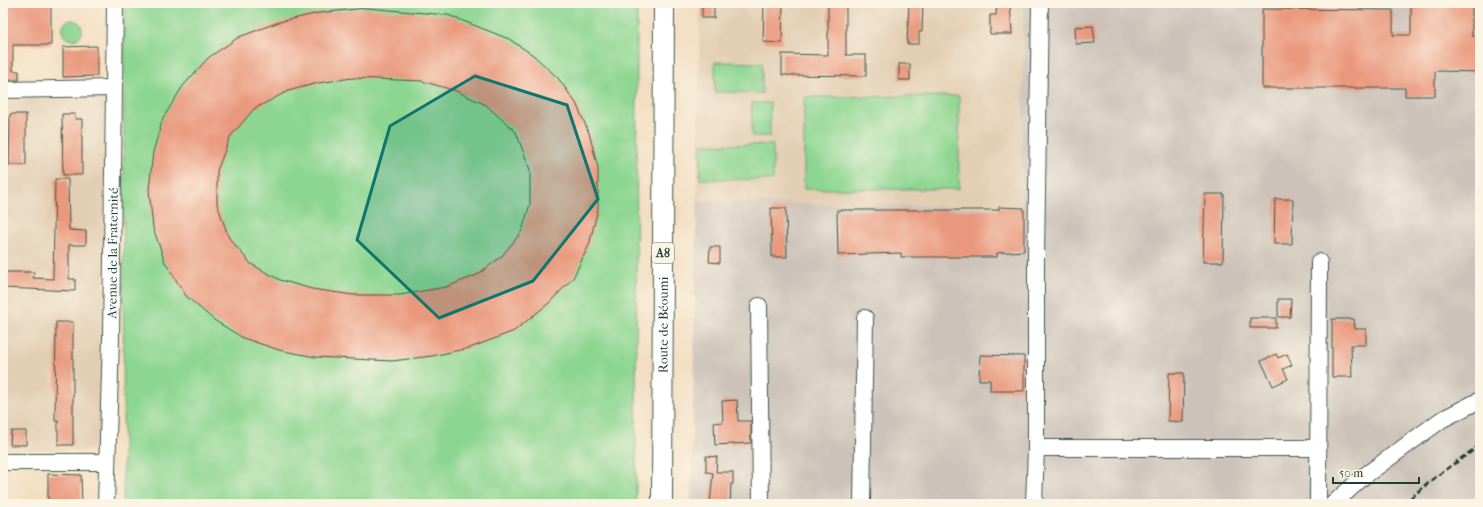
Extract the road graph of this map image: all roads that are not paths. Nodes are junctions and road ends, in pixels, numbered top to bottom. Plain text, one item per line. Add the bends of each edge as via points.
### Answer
1 (115, 3) edge
2 (664, 3) edge
3 (1040, 3) edge
4 (114, 88) junction
5 (3, 90) edge
6 (1319, 262) dead end
7 (759, 306) dead end
8 (865, 318) dead end
9 (1480, 400) edge
10 (1036, 448) junction
11 (1318, 448) junction
12 (3, 462) edge
13 (107, 462) junction
14 (106, 504) edge
15 (662, 504) edge
16 (761, 504) edge
17 (862, 504) edge
18 (1034, 504) edge
19 (1318, 504) edge
20 (1333, 504) edge

1 - 4 street, Avenue de la Fraternité
2 - 15 main road, Route de Béoumi / A8
3 - 10 street
4 - 5 street
4 - 13 street, Avenue de la Fraternité
6 - 11 street
7 - 16 street
8 - 17 street
9 - 20 street via 1441,420 1363,477
10 - 11 street
10 - 18 street
11 - 19 street
12 - 13 street
13 - 14 street, Avenue de la Fraternité

